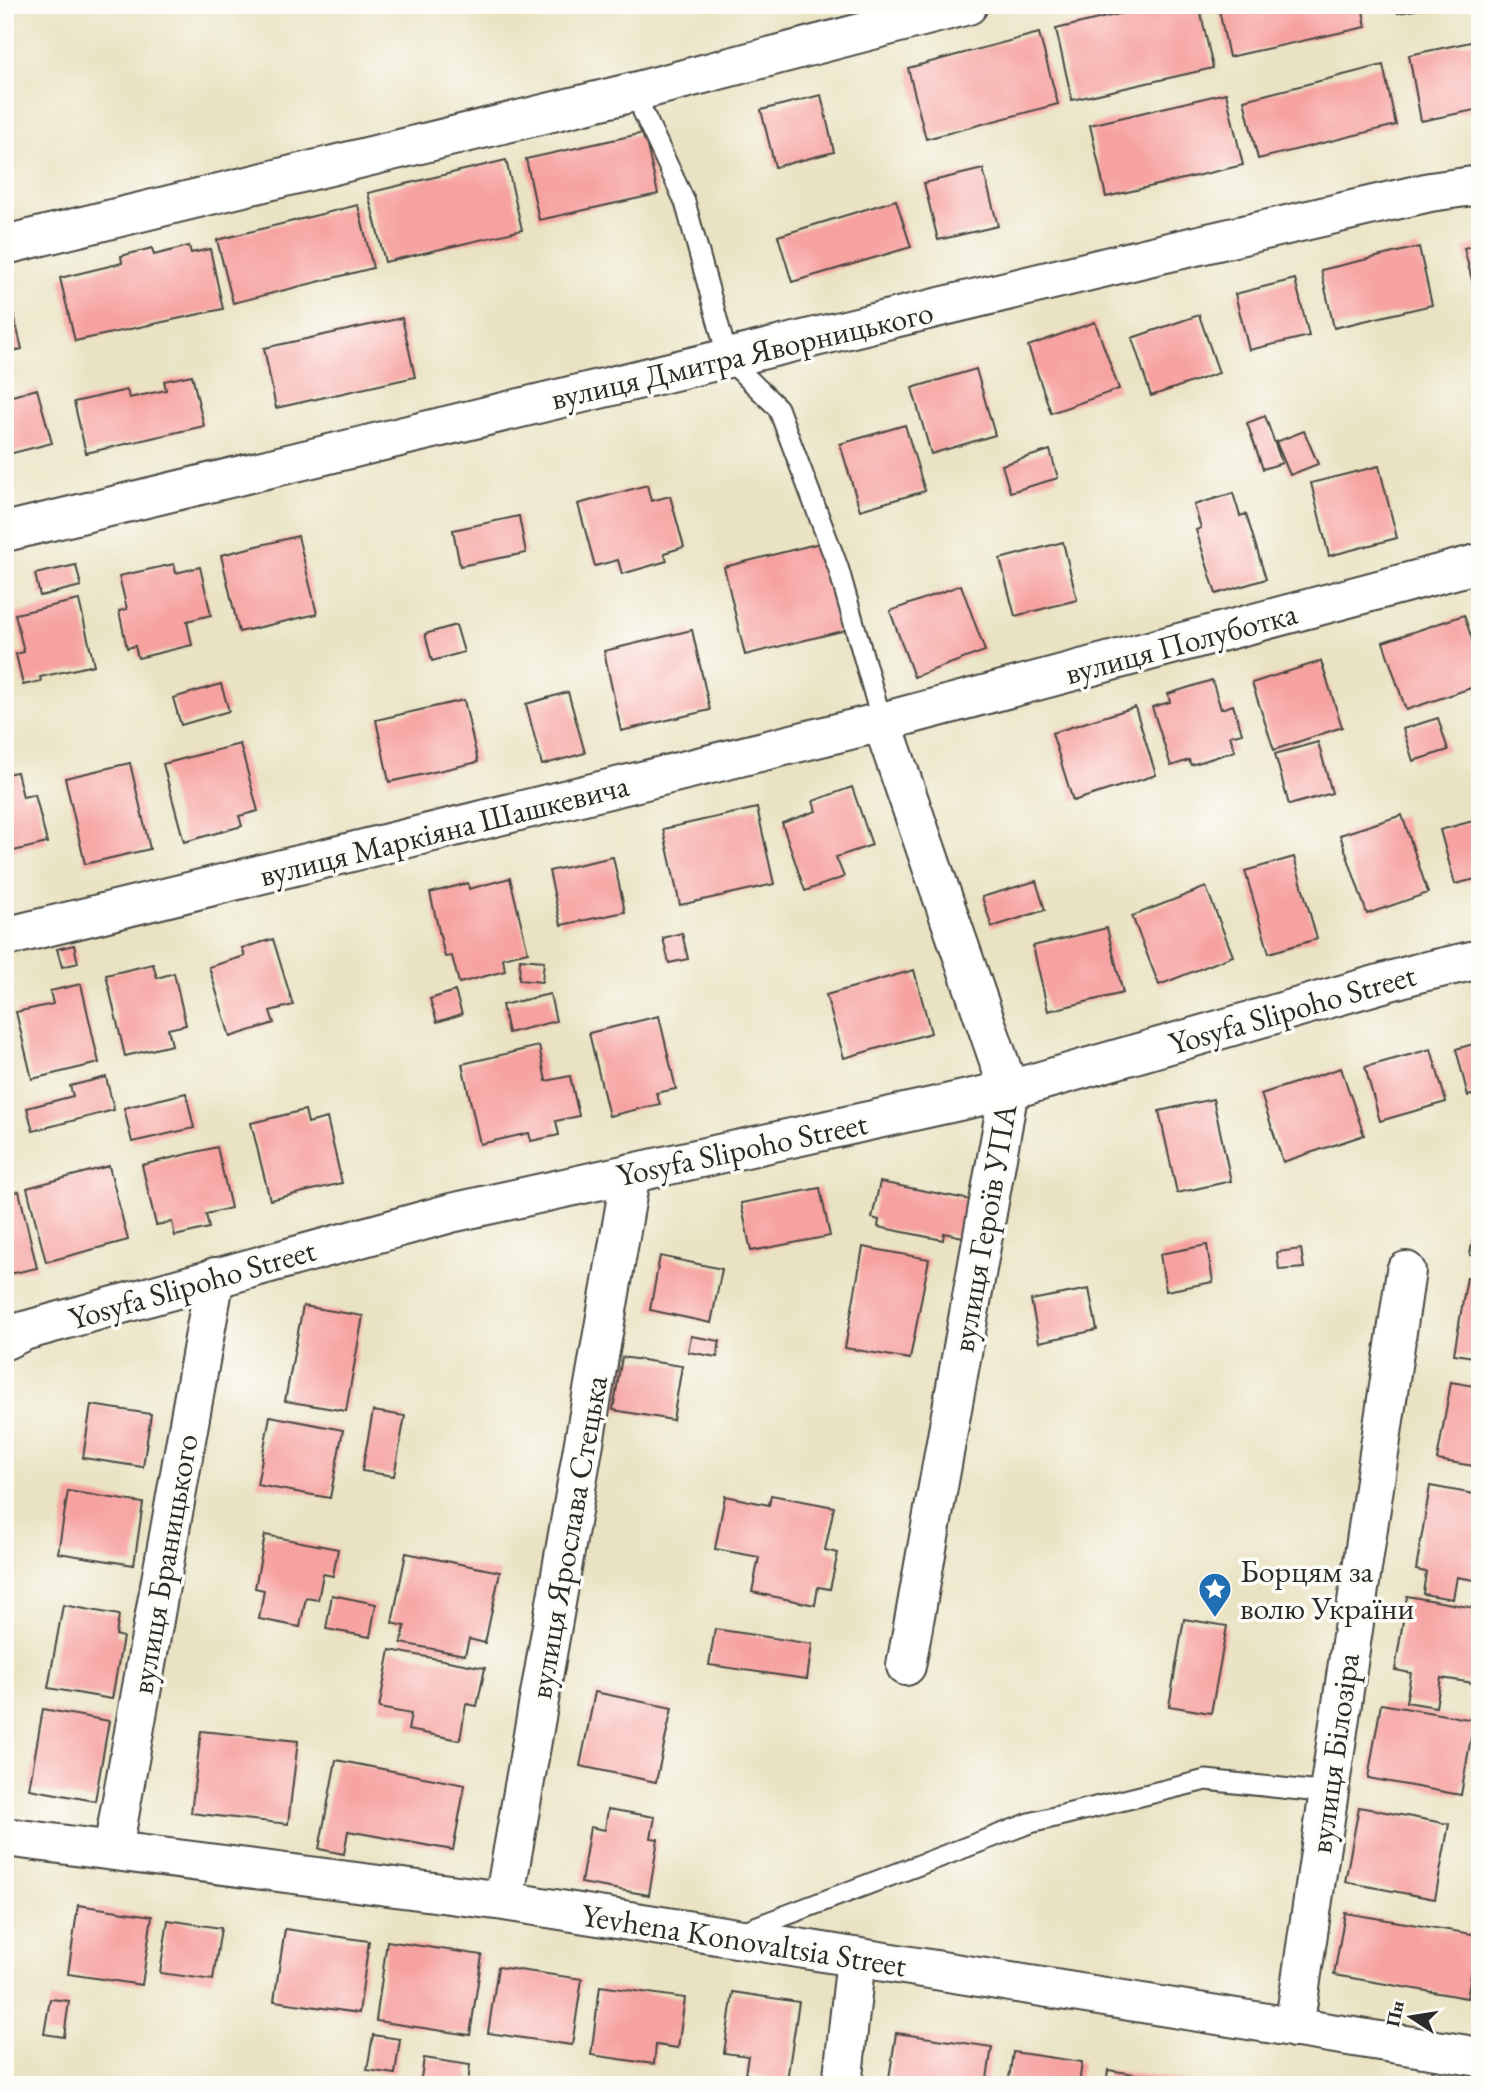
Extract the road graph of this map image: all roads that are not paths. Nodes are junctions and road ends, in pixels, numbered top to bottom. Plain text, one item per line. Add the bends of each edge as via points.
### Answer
1 (968, 5) edge
2 (638, 91) junction
3 (1480, 185) edge
4 (5, 244) edge
5 (728, 359) junction
6 (5, 532) edge
7 (1480, 563) edge
8 (882, 722) junction
9 (5, 937) edge
10 (1480, 959) edge
11 (1009, 1090) junction
12 (631, 1173) junction
13 (1406, 1271) dead end
14 (215, 1277) junction
15 (5, 1340) edge
16 (906, 1666) dead end
17 (1329, 1793) junction
18 (5, 1837) edge
19 (113, 1850) junction
20 (505, 1901) junction
21 (728, 1937) junction
22 (856, 1958) junction
23 (1294, 2028) junction
24 (1480, 2057) edge
25 (842, 2085) edge

1 - 2 street
2 - 4 street
2 - 5 lane via 643,112 685,202
3 - 5 street, вулиця Дмитра Яворницького via 1430,192
5 - 6 street, вулиця Дмитра Яворницького
5 - 8 lane via 778,408 838,567
7 - 8 street, вулиця Полуботка
8 - 9 street, вулиця Маркіяна Шашкевича
8 - 11 street, вулиця Героїв УПА
10 - 11 street, Yosyfa Slipoho Street
11 - 12 street, Yosyfa Slipoho Street
11 - 16 street, вулиця Героїв УПА
12 - 14 street, Yosyfa Slipoho Street via 451,1213
12 - 20 street, вулиця Ярослава Стецька
13 - 17 street, вулиця Білозіра
14 - 15 street, Yosyfa Slipoho Street
14 - 19 street, вулиця Браницького
17 - 21 lane via 1206,1780 1030,1823
17 - 23 street, вулиця Білозіра
18 - 19 street, Yevhena Konovaltsia Street
19 - 20 street, Yevhena Konovaltsia Street
20 - 21 street, Yevhena Konovaltsia Street
21 - 22 street, Yevhena Konovaltsia Street
22 - 23 street, Yevhena Konovaltsia Street
22 - 25 street
23 - 24 street, Yevhena Konovaltsia Street

